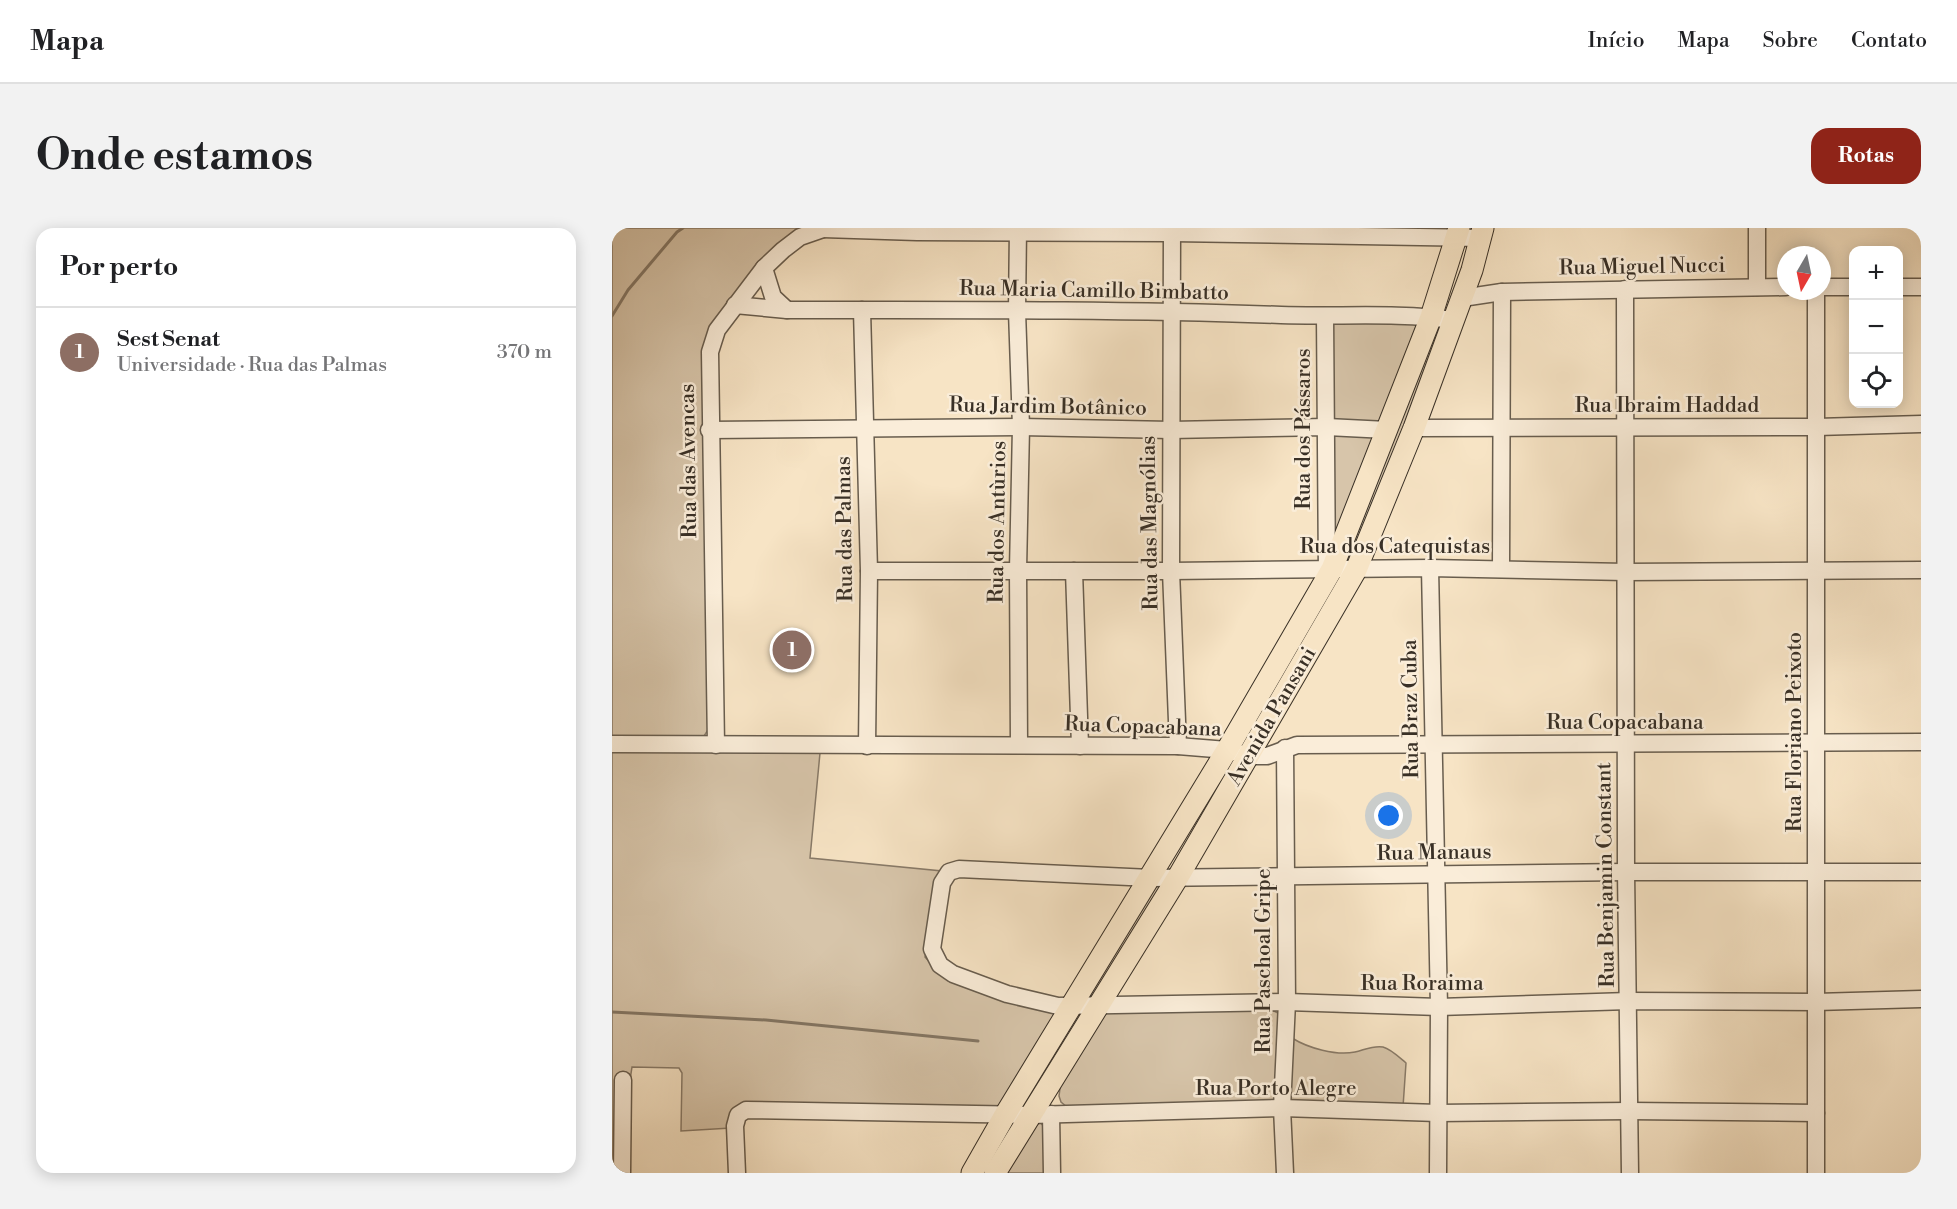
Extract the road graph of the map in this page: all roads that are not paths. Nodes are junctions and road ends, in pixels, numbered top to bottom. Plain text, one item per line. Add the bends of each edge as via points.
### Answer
1 (825, 228) edge
2 (1757, 228) edge
3 (914, 230) edge
4 (1018, 230) edge
5 (1172, 230) edge
6 (1458, 232) edge
7 (1482, 233) edge
8 (764, 268) junction
9 (1472, 270) junction
10 (1777, 286) edge
11 (1831, 286) edge
12 (1758, 287) junction
13 (1849, 287) edge
14 (1903, 287) edge
15 (1921, 287) edge
16 (1625, 289) junction
17 (1500, 292) junction
18 (1462, 298) junction
19 (1816, 300) edge
20 (735, 305) junction
21 (787, 310) junction
22 (862, 310) junction
23 (1017, 311) junction
24 (1173, 311) junction
25 (1325, 316) junction
26 (1431, 317) junction
27 (1454, 320) junction
28 (1921, 424) edge
29 (864, 427) junction
30 (1021, 427) junction
31 (1327, 427) junction
32 (1817, 427) junction
33 (1414, 428) junction
34 (1501, 428) junction
35 (1625, 428) junction
36 (709, 430) junction
37 (1171, 430) junction
38 (1387, 430) junction
39 (1430, 568) junction
40 (1501, 568) junction
41 (1018, 570) junction
42 (1356, 570) junction
43 (1921, 570) edge
44 (869, 571) junction
45 (1074, 571) junction
46 (1171, 571) junction
47 (1815, 571) junction
48 (1328, 572) junction
49 (1626, 572) junction
50 (1921, 742) edge
51 (1816, 743) junction
52 (612, 744) edge
53 (1434, 744) junction
54 (1626, 744) junction
55 (716, 745) junction
56 (1020, 745) junction
57 (867, 746) junction
58 (1080, 746) junction
59 (1178, 746) junction
60 (1285, 748) junction
61 (1227, 750) junction
62 (1249, 756) junction
63 (1626, 872) junction
64 (1921, 872) edge
65 (1817, 873) junction
66 (1435, 875) junction
67 (1286, 876) junction
68 (1178, 877) junction
69 (1150, 878) junction
70 (934, 957) joint
71 (1921, 999) edge
72 (1629, 1001) junction
73 (1287, 1002) junction
74 (1816, 1002) junction
75 (1097, 1005) junction
76 (1073, 1006) junction
77 (1439, 1007) junction
78 (623, 1080) dead end
79 (1282, 1108) junction
80 (1629, 1111) junction
81 (1438, 1113) junction
82 (1816, 1113) junction
83 (1041, 1114) junction
84 (1005, 1115) junction
85 (622, 1173) edge
86 (737, 1173) edge
87 (972, 1173) edge
88 (995, 1173) edge
89 (1052, 1173) edge
90 (1285, 1173) edge
91 (1438, 1173) edge
92 (1630, 1173) edge
93 (1816, 1173) edge

1 - 3 street
1 - 8 street, Rua das Avencas via 800,237
2 - 12 street
3 - 4 street
4 - 5 street
4 - 23 street, Rua dos Antùrios
5 - 6 street
5 - 24 street, Rua das Magnólias
6 - 7 street
6 - 26 main road, Avenida Pansani
7 - 9 main road, Avenida Pansani
8 - 20 street, Rua das Avencas
8 - 21 street via 773,297
9 - 17 street
9 - 18 main road, Avenida Pansani
10 - 12 street, Rua Miguel Nucci
11 - 13 street
12 - 16 street, Rua Miguel Nucci
14 - 15 street
16 - 17 street, Rua Miguel Nucci
16 - 35 street, Rua Benjamin Constant
17 - 18 street, Rua Miguel Nucci
17 - 34 street
18 - 27 main road, Avenida Pansani
19 - 32 street, Rua Floriano Peixoto
20 - 21 street, Rua Maria Camillo Bimbatto
20 - 36 street, Rua das Avencas via 717,330 710,352
21 - 22 street, Rua Maria Camillo Bimbatto
22 - 23 street, Rua Maria Camillo Bimbatto
22 - 29 street, Rua das Palmas
23 - 24 street, Rua Maria Camillo Bimbatto
23 - 30 street, Rua dos Antùrios
24 - 25 street, Rua Maria Camillo Bimbatto
24 - 37 street, Rua das Magnólias
25 - 26 street, Rua Maria Camillo Bimbatto
25 - 31 street, Rua dos Pássaros
26 - 27 street, Rua Maria Camillo Bimbatto
26 - 38 main road, Avenida Pansani
27 - 33 main road, Avenida Pansani
28 - 32 street, Rua Ibraim Haddad
29 - 30 street, Rua Jardim Botânico
29 - 36 street, Rua Jardim Botânico
29 - 44 street, Rua das Palmas
30 - 37 street, Rua Jardim Botânico
30 - 41 street, Rua dos Antùrios
31 - 37 street, Rua Jardim Botânico
31 - 38 street, Rua Jardim Botânico
31 - 48 street, Rua dos Pássaros
32 - 35 street, Rua Ibraim Haddad
32 - 47 street, Rua Floriano Peixoto
33 - 34 street, Rua Ibraim Haddad
33 - 42 main road, Avenida Pansani
34 - 35 street, Rua Ibraim Haddad
34 - 40 street
35 - 49 street, Rua Benjamin Constant
36 - 55 street, Rua das Avencas
37 - 46 street, Rua das Magnólias
38 - 48 main road, Avenida Pansani
39 - 40 street, Rua dos Catequistas
39 - 42 street, Rua dos Catequistas
39 - 53 street, Rua Braz Cuba
40 - 49 street, Rua dos Catequistas
41 - 44 street, Rua dos Catequistas
41 - 45 street, Rua dos Catequistas
41 - 56 street, Rua dos Antùrios
42 - 48 street, Rua dos Catequistas
42 - 62 main road, Avenida Pansani
43 - 47 street, Rua dos Catequistas
44 - 57 street, Rua das Palmas
45 - 46 street, Rua dos Catequistas
45 - 58 street
46 - 48 street, Rua dos Catequistas
46 - 59 street, Rua das Magnólias
47 - 49 street, Rua dos Catequistas
47 - 51 street, Rua Floriano Peixoto
48 - 61 main road, Avenida Pansani
49 - 54 street, Rua Benjamin Constant
50 - 51 street, Rua Copacabana
51 - 54 street, Rua Copacabana
51 - 65 street, Rua Floriano Peixoto
52 - 55 street, Rua Copacabana
53 - 54 street, Rua Copacabana
53 - 60 street, Rua Copacabana
53 - 66 street, Rua Braz Cuba
54 - 63 street, Rua Benjamin Constant
55 - 57 street, Rua Copacabana
56 - 57 street, Rua Copacabana
56 - 58 street, Rua Copacabana
58 - 59 street, Rua Copacabana
59 - 61 street, Rua Copacabana
60 - 62 street, Rua Copacabana via 1267,756
60 - 67 street, Rua Paschoal Gripe
61 - 62 street, Rua Copacabana
61 - 69 main road, Avenida Pansani
62 - 68 main road, Avenida Pansani
63 - 65 street, Rua Manaus
63 - 66 street, Rua Manaus
63 - 72 street, Rua Benjamin Constant
64 - 65 street, Rua Manaus
65 - 74 street, Rua Floriano Peixoto
66 - 67 street, Rua Manaus
66 - 77 street, Rua Braz Cuba
67 - 68 street, Rua Manaus
67 - 73 street, Rua Paschoal Gripe
68 - 69 street, Rua Manaus
68 - 75 main road, Avenida Pansani
69 - 70 street, Rua Manaus via 959,869 948,872 942,883 934,928
69 - 76 main road, Avenida Pansani
70 - 76 street, Rua Roraima via 952,974 1007,994
71 - 74 street, Rua Roraima
72 - 74 street, Rua Roraima
72 - 77 street, Rua Roraima
72 - 80 street, Rua Benjamin Constant
73 - 75 street, Rua Roraima
73 - 77 street, Rua Roraima
73 - 79 street, Rua Paschoal Gripe
74 - 82 street, Rua Floriano Peixoto
75 - 76 street, Rua Roraima
75 - 83 main road, Avenida Pansani
76 - 84 main road, Avenida Pansani
77 - 81 street, Rua Braz Cuba
78 - 85 street
79 - 81 street, Rua Porto Alegre
79 - 83 street, Rua Porto Alegre
79 - 90 street, Rua Paschoal Gripe
80 - 81 street, Rua Porto Alegre
80 - 82 street, Rua Porto Alegre
80 - 92 street, Rua Benjamin Constant
81 - 91 street, Rua Braz Cuba
82 - 93 street, Rua Floriano Peixoto
83 - 84 street, Rua Porto Alegre
83 - 88 main road, Avenida Pansani
83 - 89 street
84 - 86 street, Rua Porto Alegre via 746,1110 738,1115 735,1125
84 - 87 main road, Avenida Pansani

